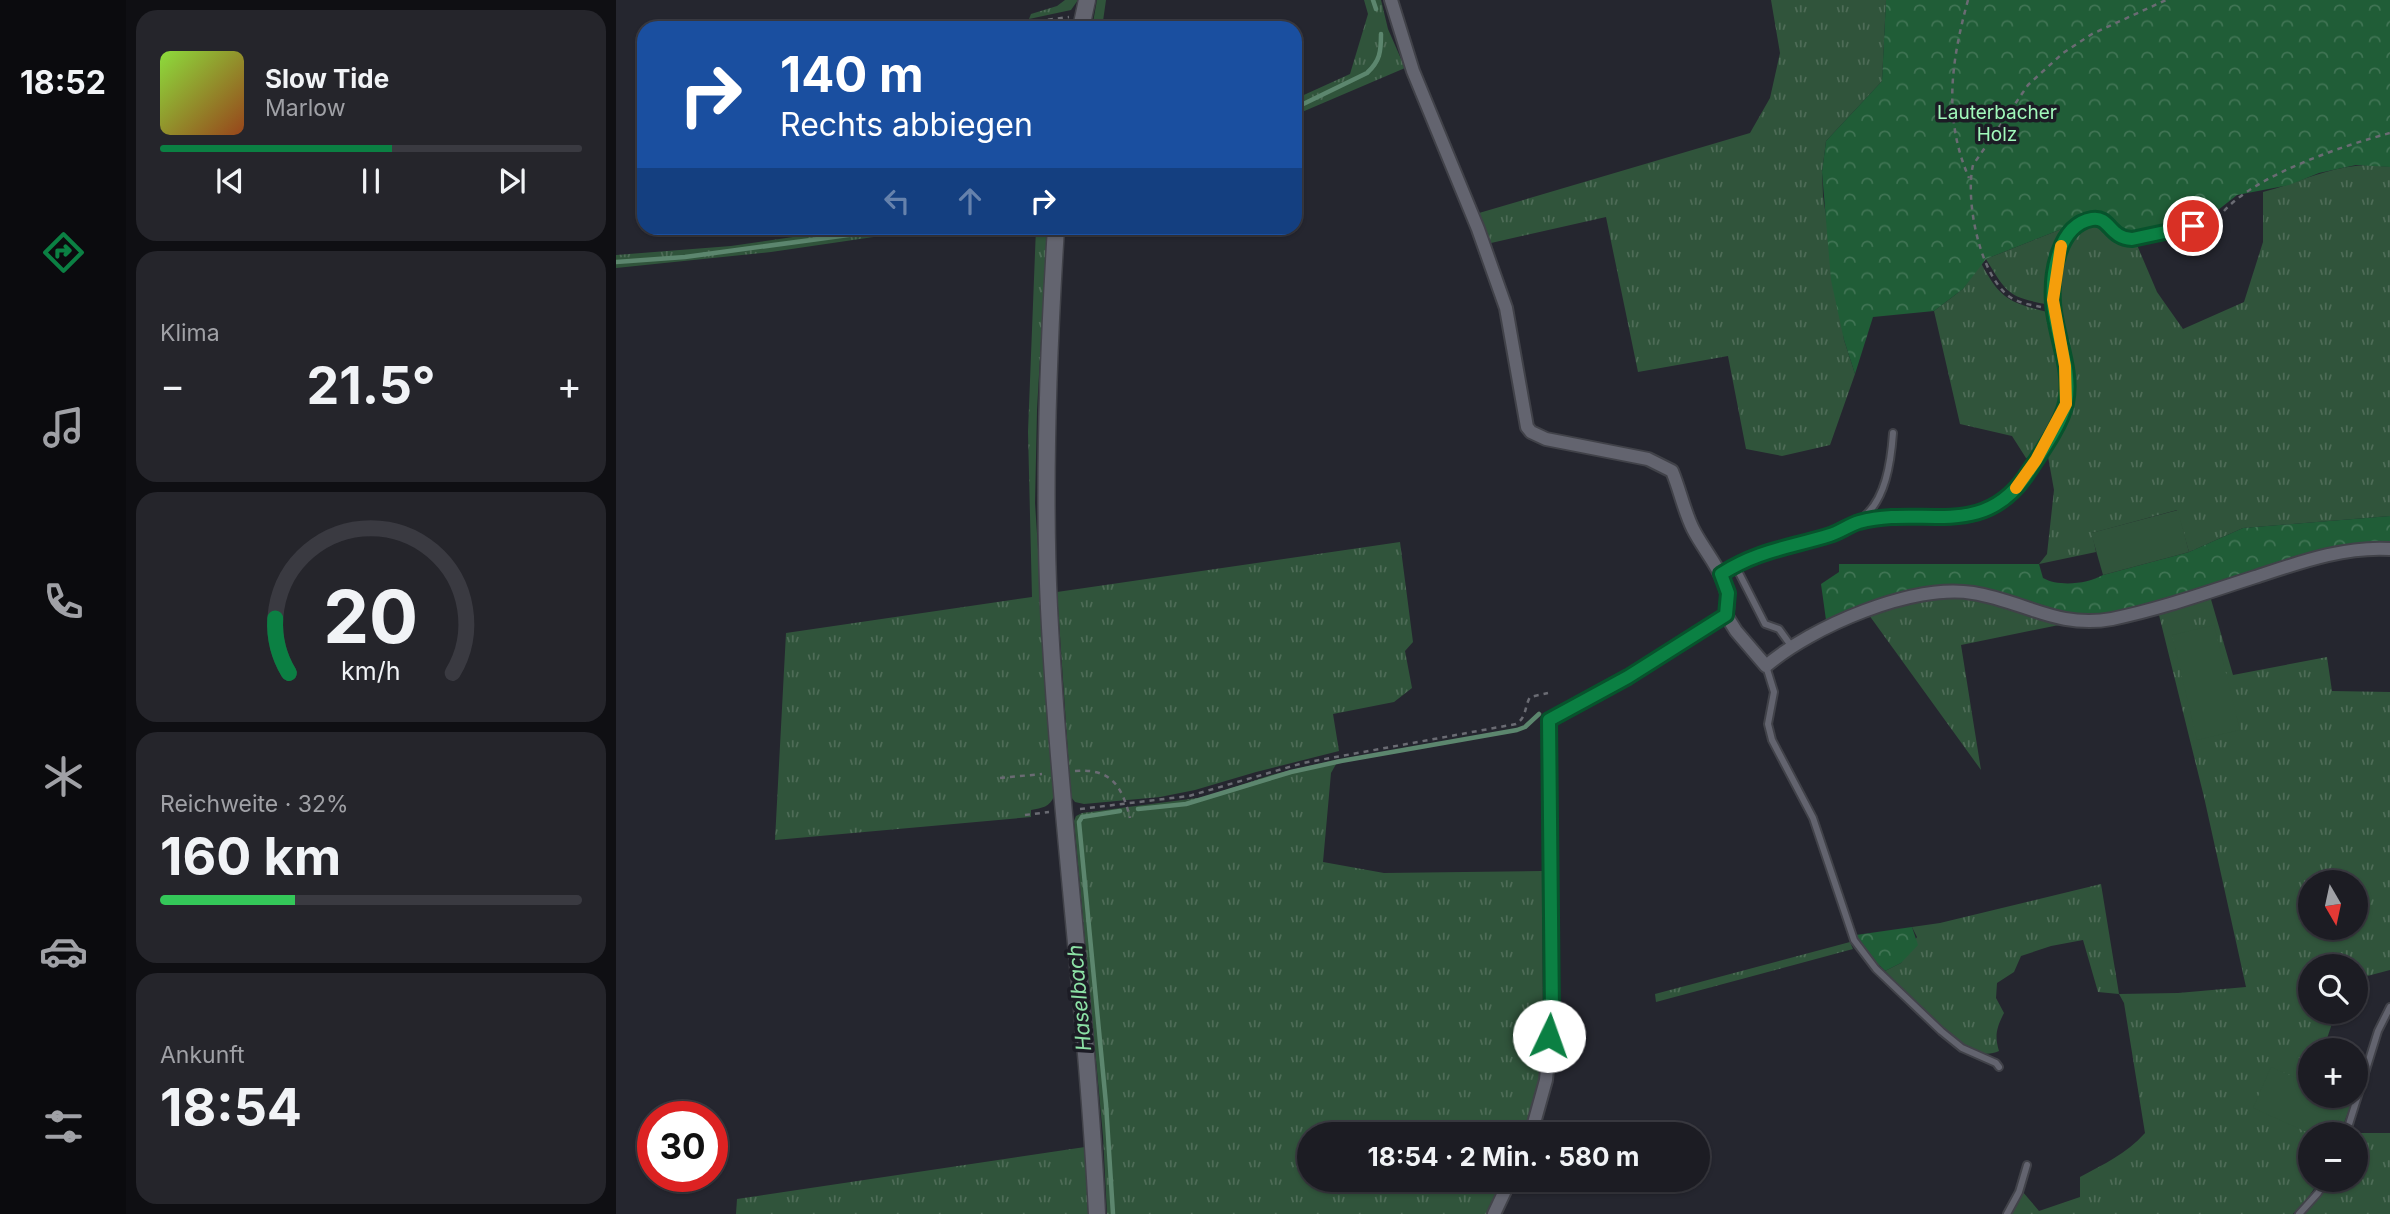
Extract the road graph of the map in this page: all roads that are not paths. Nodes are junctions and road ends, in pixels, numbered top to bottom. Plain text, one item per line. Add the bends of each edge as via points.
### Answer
1 (1391, 0) edge
2 (2215, 221) road end
3 (1056, 235) edge
4 (1893, 433) dead end
5 (1857, 522) junction
6 (2390, 549) edge
7 (1735, 565) junction
8 (1721, 574) junction
9 (1726, 615) junction
10 (1792, 647) junction
11 (1766, 666) junction
12 (2390, 1007) edge
13 (1999, 1067) dead end
14 (1534, 1122) edge
15 (2350, 1122) edge
16 (2026, 1165) dead end
17 (1504, 1192) edge
18 (2319, 1192) edge
19 (1097, 1214) edge
20 (1494, 1214) edge
21 (2007, 1214) edge
22 (2299, 1214) edge

1 - 8 street via 1413,71 1506,308 1527,427 1546,439 1668,467 1692,527
2 - 5 street via 2132,239 2123,239 2096,218 2078,223 2059,250 2053,300 2065,366 2066,404 2014,492 1985,512 1961,517
3 - 19 street via 1046,428 1049,607
4 - 5 lane via 1877,501
5 - 7 street via 1834,534
6 - 10 street via 2357,550 2295,564 2154,609 2090,622 2066,621 1972,592 1918,596 1859,613
7 - 8 street
7 - 10 lane via 1765,624 1779,629
8 - 9 street via 1728,593
9 - 11 street
9 - 14 street via 1549,720 1552,1014 1546,1080
10 - 11 street
11 - 13 lane via 1774,692 1768,724 1772,740 1813,818 1854,940 1941,1031
12 - 15 lane
16 - 21 lane
17 - 20 street
18 - 22 lane

